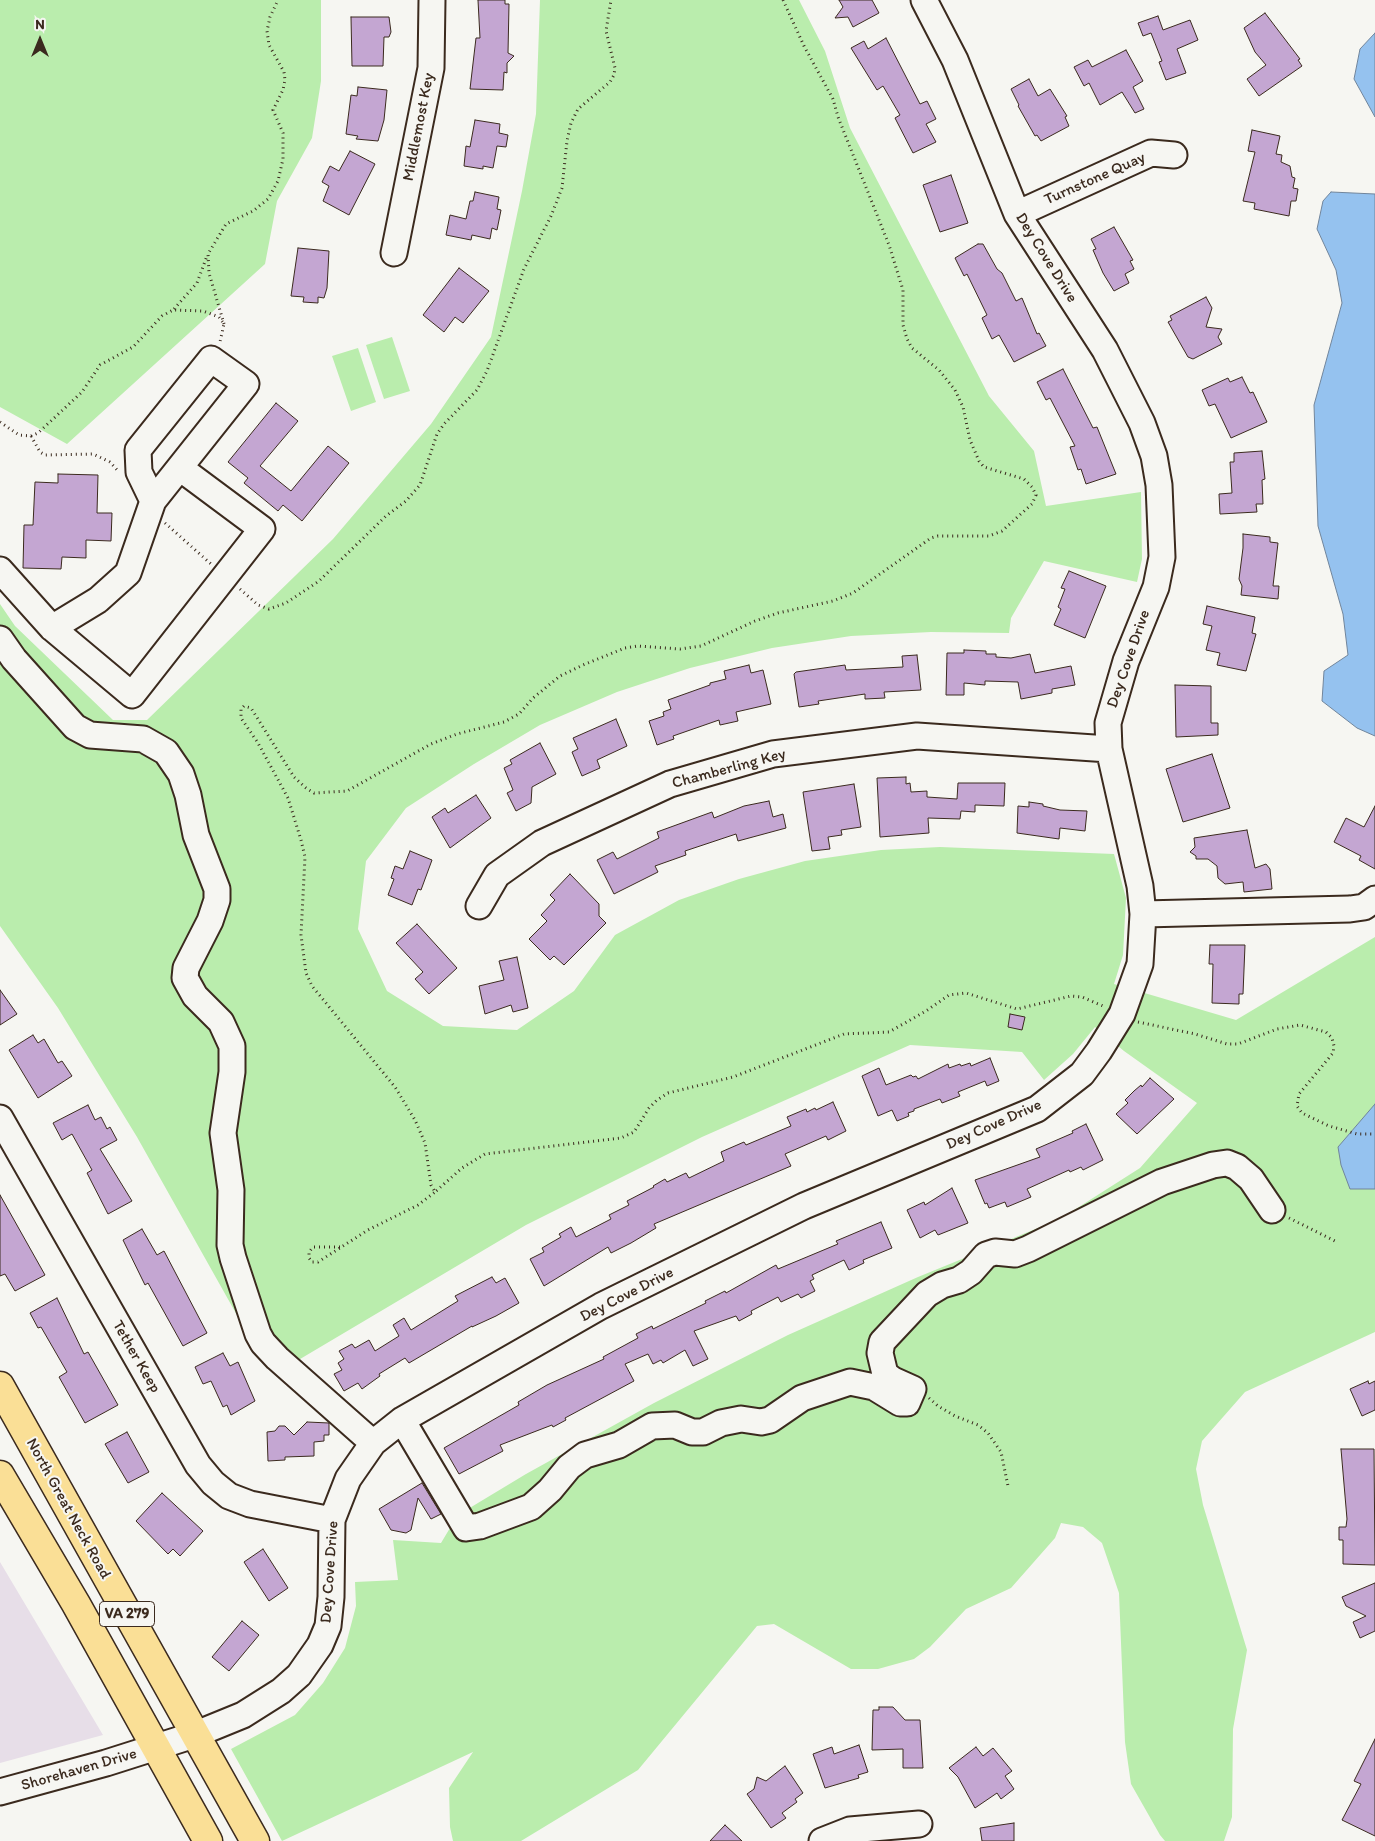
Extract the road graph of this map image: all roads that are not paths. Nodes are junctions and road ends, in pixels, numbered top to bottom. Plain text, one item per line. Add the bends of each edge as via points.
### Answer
1 (432, 0) edge
2 (924, 0) edge
3 (1174, 155) dead end
4 (1017, 214) junction
5 (394, 253) dead end
6 (180, 468) junction
7 (150, 508) junction
8 (0, 570) edge
9 (52, 628) junction
10 (0, 638) edge
11 (1108, 749) junction
12 (1375, 899) edge
13 (479, 906) dead end
14 (1143, 914) junction
15 (0, 1118) edge
16 (1272, 1210) road end
17 (0, 1386) edge
18 (402, 1420) junction
19 (372, 1443) junction
20 (0, 1475) edge
21 (332, 1520) junction
22 (194, 1735) junction
23 (157, 1747) junction
24 (0, 1792) edge
25 (919, 1824) dead end
26 (208, 1841) edge
27 (255, 1841) edge
28 (822, 1841) edge

1 - 5 street, Middlemost Key via 431,68
2 - 4 street, Dey Cove Drive via 955,60
3 - 4 street, Turnstone Quay via 1151,153
4 - 11 street, Dey Cove Drive via 1105,350 1142,423 1154,456 1162,557 1156,587 1116,694 1108,723
6 - 7 street
6 - 7 street via 246,384 212,359 138,450 139,472
6 - 9 street via 262,529 132,695
7 - 9 street via 128,573 98,600
8 - 9 street
10 - 19 street via 14,659 76,727 90,735 144,739 166,752 181,774 196,835 217,889 210,921 186,968 185,978 195,996 222,1022 232,1046 233,1064 224,1133 231,1190 230,1245 233,1258 263,1343
11 - 13 street, Chamberling Key via 917,736 773,754 670,784 542,843 497,875
11 - 14 street, Dey Cove Drive via 1140,886
12 - 14 street via 1364,907 1350,909
14 - 18 street, Dey Cove Drive via 1140,964 1122,1014 1082,1074 1037,1109 804,1206 601,1306
15 - 21 street, Tether Keep via 198,1465 229,1496 250,1504
16 - 18 street via 1251,1179 1227,1163 1162,1182 1028,1250 986,1255 959,1280 927,1294 882,1342 880,1353 885,1374 913,1389 907,1403 900,1403 874,1387 850,1382 802,1398 762,1422 741,1418 698,1432 675,1425 652,1426 619,1444 585,1455 568,1467 531,1507 480,1526 466,1528
17 - 22 main road, North Great Neck Road / VA 279
18 - 19 street, Dey Cove Drive
19 - 21 street, Dey Cove Drive via 348,1479
20 - 23 main road, VA 279
21 - 22 street, Dey Cove Drive via 328,1626 310,1662 281,1691 243,1715
22 - 23 street, Dey Cove Drive
22 - 27 main road, North Great Neck Road / VA 279
23 - 24 street, Shorehaven Drive
23 - 26 main road, VA 279
25 - 28 street via 850,1830

